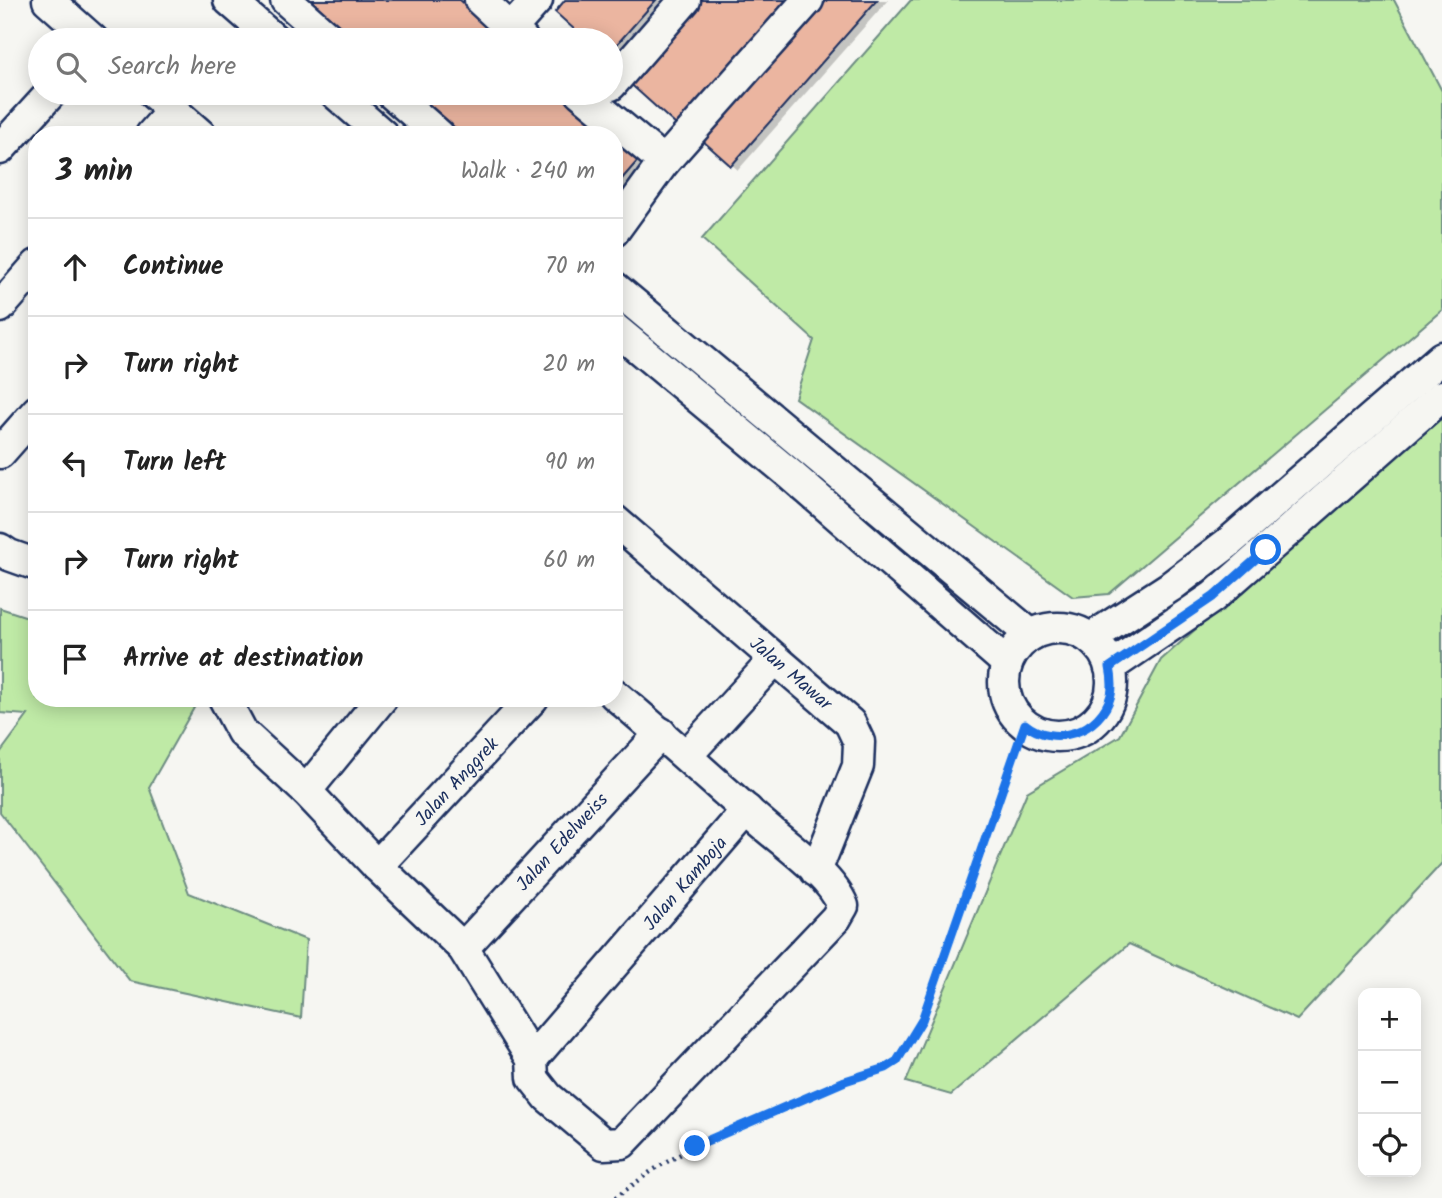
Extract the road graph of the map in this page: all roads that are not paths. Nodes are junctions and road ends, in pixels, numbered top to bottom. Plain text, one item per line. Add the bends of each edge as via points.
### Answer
1 (48, 0) edge
2 (229, 0) edge
3 (286, 0) edge
4 (480, 0) edge
5 (537, 0) edge
6 (685, 0) edge
7 (808, 0) edge
8 (80, 28) edge
9 (261, 28) edge
10 (318, 28) edge
11 (510, 28) edge
12 (521, 28) edge
13 (623, 66) edge
14 (40, 105) edge
15 (162, 105) edge
16 (166, 105) edge
17 (349, 105) edge
18 (405, 105) edge
19 (608, 105) edge
20 (154, 126) edge
21 (191, 126) edge
22 (373, 126) edge
23 (429, 126) edge
24 (0, 149) edge
25 (664, 162) junction
26 (623, 219) edge
27 (28, 275) edge
28 (623, 295) edge
29 (0, 307) edge
30 (623, 335) edge
31 (1442, 357) edge
32 (1442, 396) edge
33 (28, 421) edge
34 (0, 453) edge
35 (623, 528) edge
36 (0, 549) edge
37 (28, 560) edge
38 (1031, 635) junction
39 (1091, 638) junction
40 (775, 660) junction
41 (1007, 663) junction
42 (1110, 667) junction
43 (623, 701) edge
44 (228, 707) edge
45 (375, 707) edge
46 (525, 707) edge
47 (661, 733) junction
48 (687, 755) junction
49 (306, 791) junction
50 (747, 810) junction
51 (377, 866) junction
52 (816, 871) junction
53 (463, 948) junction
54 (532, 1059) junction

1 - 8 street
2 - 9 street
3 - 10 street
4 - 11 street
5 - 12 street
6 - 13 street
7 - 25 street
14 - 24 street
15 - 20 street
16 - 21 street
17 - 22 street
18 - 23 street
19 - 25 street
25 - 26 street
27 - 29 street
28 - 38 street
30 - 41 street
31 - 39 street via 1228,543
32 - 42 street via 1213,597
33 - 34 street
35 - 40 street, Jalan Mawar
36 - 37 street
38 - 39 street via 1058,627
38 - 41 street via 1019,643
39 - 42 street
40 - 48 street
40 - 52 street, Jalan Mawar via 850,723 859,742 858,766
41 - 42 street via 1005,696 1011,709 1025,724 1058,736 1085,729 1105,709 1111,696
43 - 47 street
44 - 49 street via 242,732
45 - 49 street
46 - 51 street, Jalan Anggrek
47 - 48 street
47 - 53 street, Jalan Edelweiss
48 - 50 street
49 - 51 street
50 - 52 street
50 - 54 street, Jalan Kamboja
51 - 53 street
52 - 54 street via 838,894 843,906 836,918 622,1143 604,1144 548,1097 533,1078
53 - 54 street

